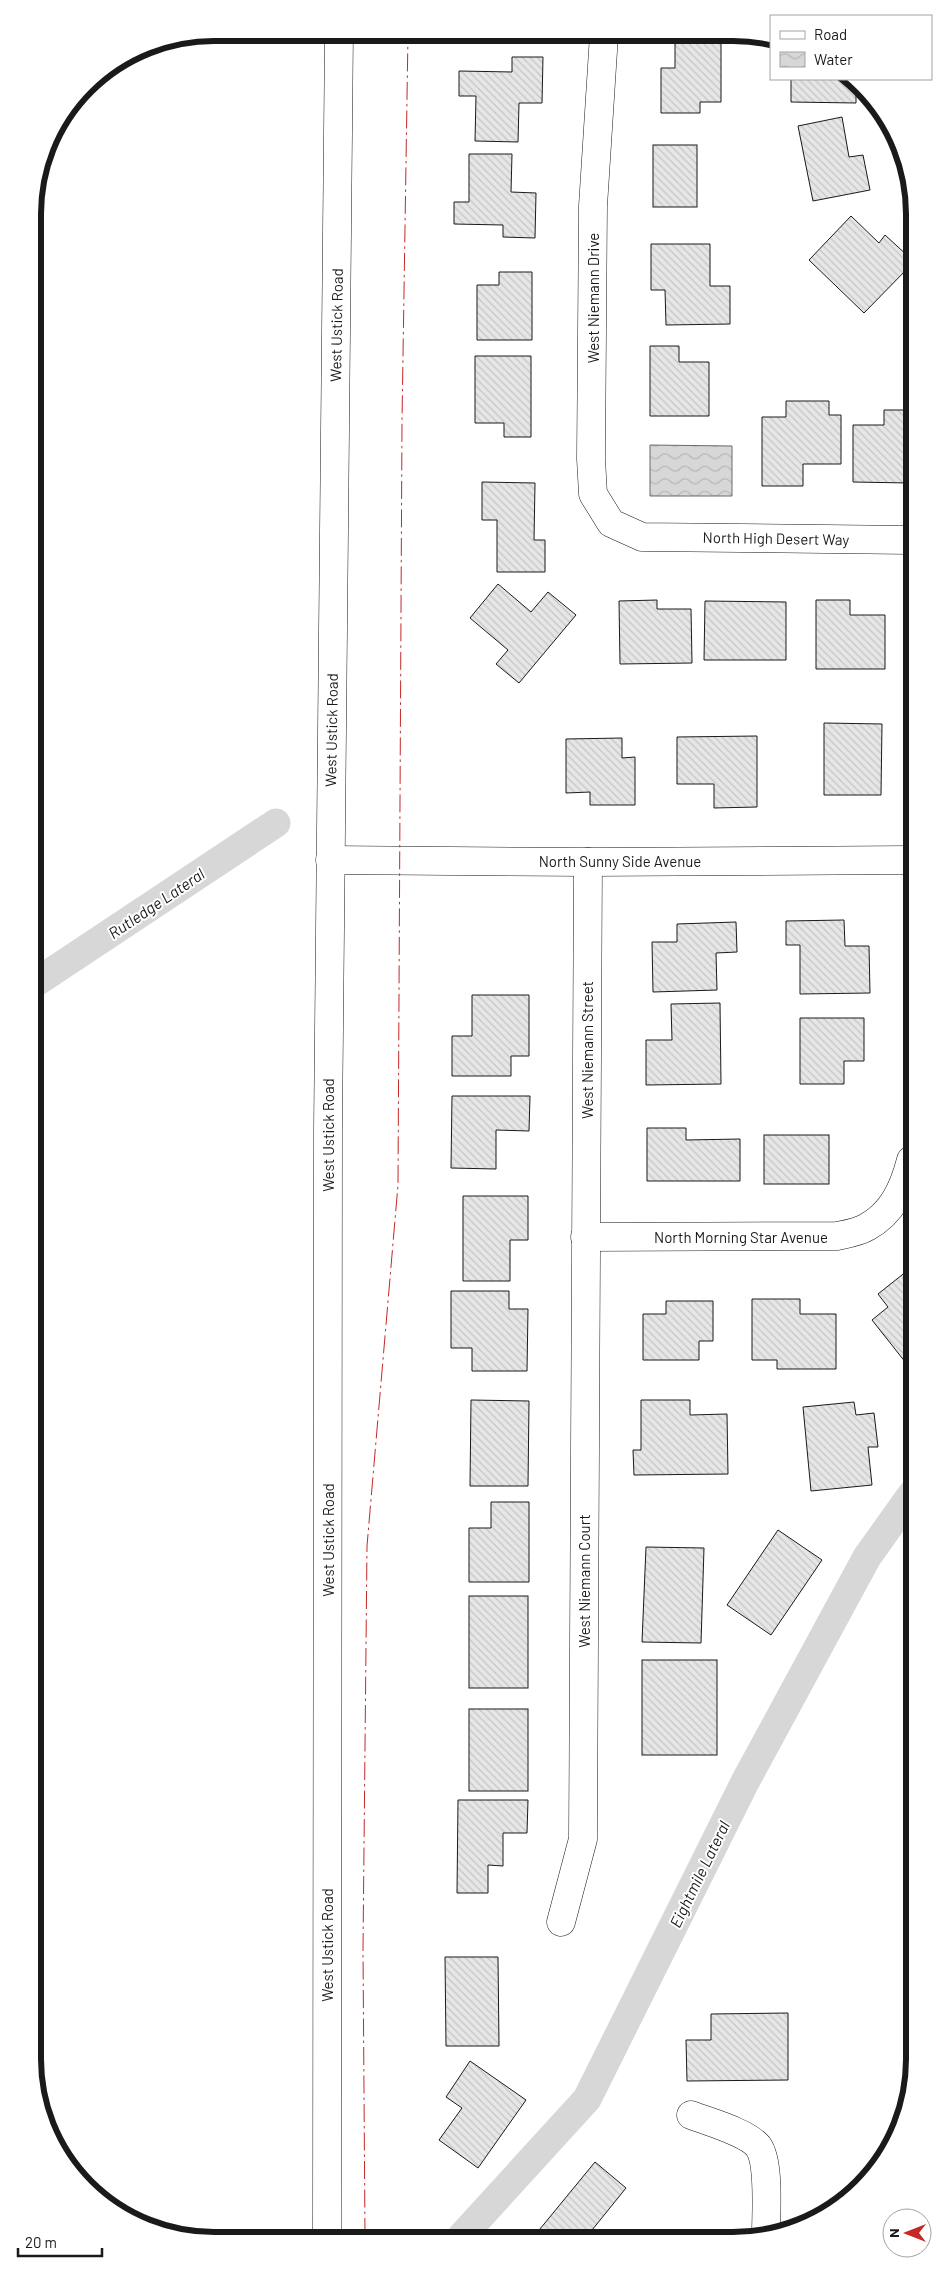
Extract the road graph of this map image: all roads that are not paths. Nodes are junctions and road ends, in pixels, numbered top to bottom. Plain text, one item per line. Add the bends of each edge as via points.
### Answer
1 (604, 41) edge
2 (339, 42) edge
3 (642, 537) joint
4 (906, 540) edge
5 (330, 860) junction
6 (906, 860) edge
7 (588, 862) junction
8 (905, 1181) edge
9 (585, 1238) junction
10 (561, 1922) dead end
11 (691, 2115) dead end
12 (766, 2228) edge
13 (327, 2232) edge

1 - 3 street, West Niemann Drive via 593,206 593,494 611,523
2 - 5 street, West Ustick Road
3 - 4 street, North High Desert Way
5 - 7 street, North Sunny Side Avenue
5 - 13 street, West Ustick Road
6 - 7 street, North Sunny Side Avenue
7 - 9 street, West Niemann Street
8 - 9 street, North Morning Star Avenue via 889,1210 867,1227 837,1236
9 - 10 street, West Niemann Court via 583,1839
11 - 12 street via 744,2136 758,2146 764,2164

